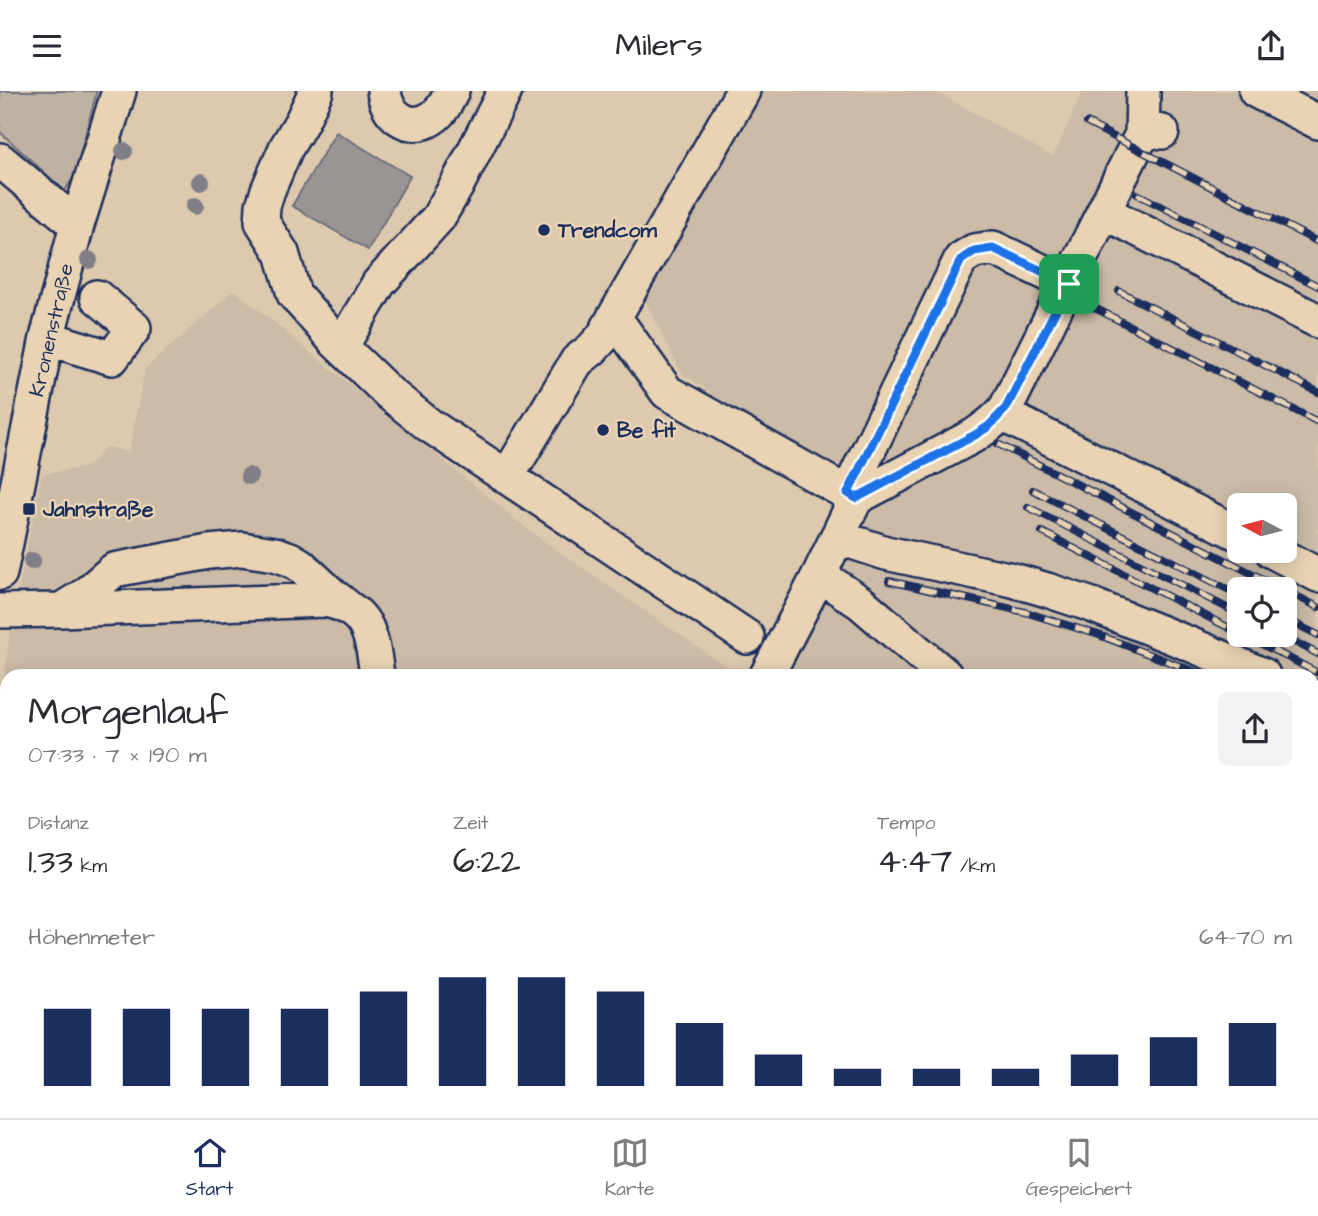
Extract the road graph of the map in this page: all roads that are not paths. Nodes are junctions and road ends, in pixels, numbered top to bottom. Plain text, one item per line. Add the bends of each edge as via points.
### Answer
1 (119, 91) edge
2 (316, 91) edge
3 (384, 91) edge
4 (452, 91) edge
5 (505, 91) edge
6 (743, 91) edge
7 (1143, 91) edge
8 (1256, 91) edge
9 (1318, 122) edge
10 (5, 173) edge
11 (1104, 212) junction
12 (77, 225) junction
13 (1069, 284) junction
14 (97, 297) dead end
15 (614, 317) junction
16 (1318, 321) edge
17 (47, 338) junction
18 (341, 347) junction
19 (1002, 414) junction
20 (11, 459) edge
21 (507, 477) junction
22 (852, 496) junction
23 (1227, 528) edge
24 (837, 537) junction
25 (1295, 563) edge
26 (0, 573) edge
27 (819, 575) junction
28 (1318, 575) edge
29 (351, 609) junction
30 (61, 610) junction
31 (0, 611) edge
32 (747, 637) dead end
33 (376, 669) edge
34 (770, 669) edge
35 (938, 669) edge
36 (1249, 669) edge

1 - 12 street, Kronenstraße
2 - 18 street via 268,190 262,222 282,253 294,294
3 - 4 street via 390,111 401,121 419,123 442,109
5 - 18 street via 438,218 379,283
6 - 15 street
7 - 11 street via 1152,134
8 - 9 street
10 - 12 street
11 - 13 street
11 - 16 street
12 - 17 street, Kronenstraße
13 - 19 street
13 - 22 street via 993,248 974,251 961,260
14 - 17 street via 134,328 112,358
15 - 21 street via 603,337 576,361
15 - 22 street via 667,392
17 - 20 street, Kronenstraße
18 - 21 street via 429,425
19 - 22 street via 975,435
19 - 23 street
20 - 26 street, Kronenstraße
21 - 32 street
22 - 24 street
24 - 27 street
24 - 36 street via 886,553 1047,590
25 - 28 street
27 - 34 street
27 - 35 street via 861,603
29 - 30 street via 324,600
29 - 30 street via 290,559 242,549 114,570
29 - 33 street via 367,628
30 - 31 street

